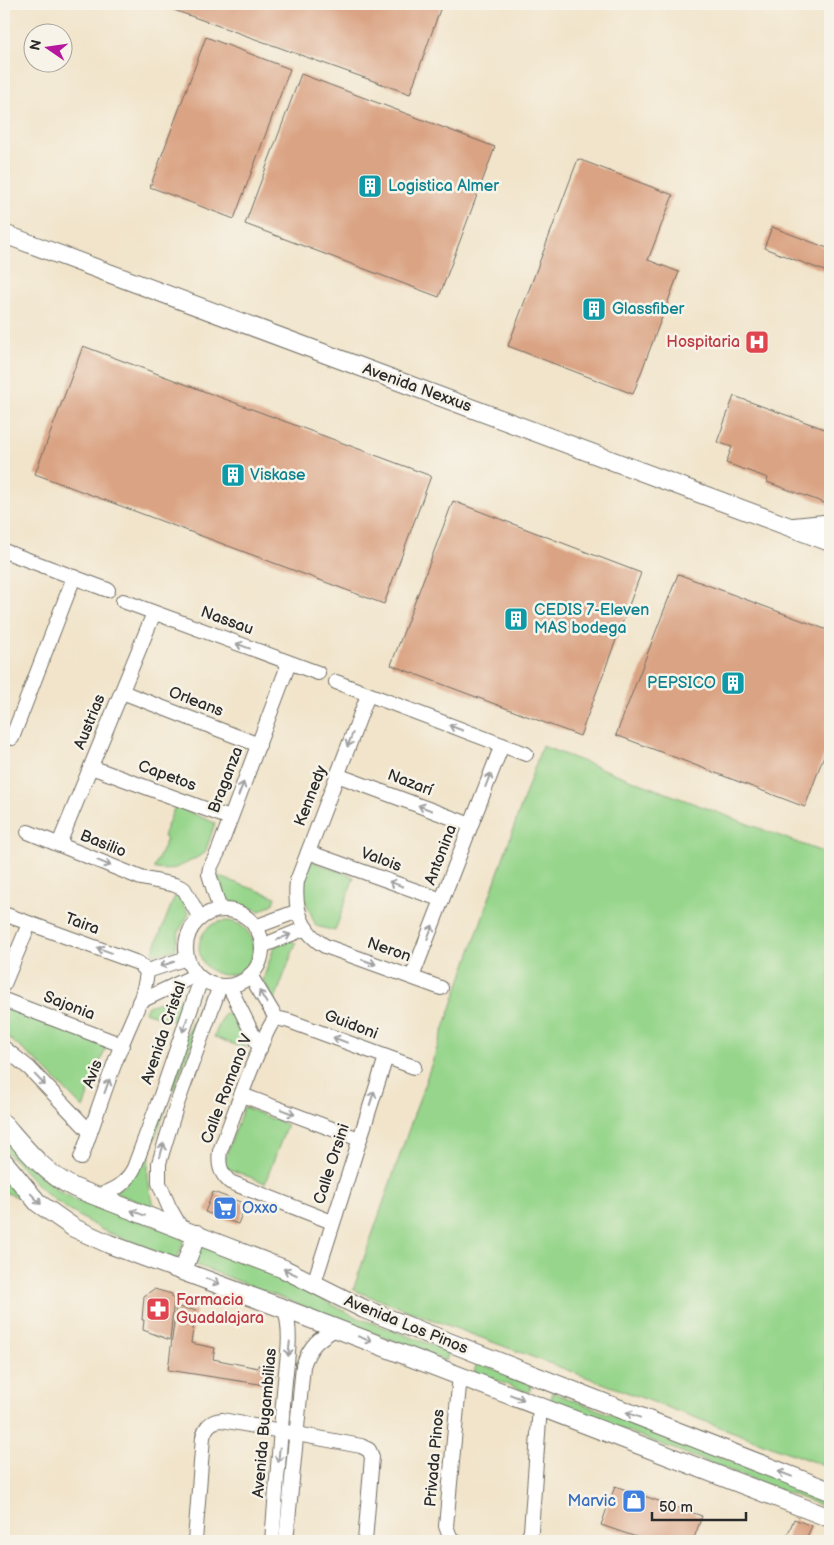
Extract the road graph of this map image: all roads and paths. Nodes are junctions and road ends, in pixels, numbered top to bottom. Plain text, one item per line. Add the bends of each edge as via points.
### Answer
1 (4, 234) edge
2 (830, 526) edge
3 (791, 528) junction
4 (830, 542) edge
5 (4, 552) edge
6 (74, 577) junction
7 (108, 590) dead end
8 (123, 601) dead end
9 (154, 613) junction
10 (289, 663) junction
11 (318, 673) dead end
12 (336, 682) dead end
13 (122, 692) junction
14 (368, 695) junction
15 (12, 738) dead end
16 (258, 744) junction
17 (502, 745) junction
18 (526, 754) dead end
19 (91, 767) junction
20 (337, 775) junction
21 (230, 818) junction
22 (471, 825) junction
23 (28, 832) dead end
24 (59, 844) junction
25 (308, 852) junction
26 (442, 900) junction
27 (220, 910) junction
28 (298, 911) junction
29 (4, 914) edge
30 (200, 918) junction
31 (29, 924) junction
32 (255, 927) junction
33 (306, 928) junction
34 (262, 946) junction
35 (325, 946) joint
36 (187, 958) junction
37 (147, 971) junction
38 (250, 975) junction
39 (198, 977) junction
40 (412, 977) junction
41 (4, 984) edge
42 (224, 986) junction
43 (441, 988) dead end
44 (4, 1000) edge
45 (139, 1002) junction
46 (276, 1018) junction
47 (122, 1045) junction
48 (4, 1048) edge
49 (260, 1049) junction
50 (386, 1057) junction
51 (414, 1067) dead end
52 (242, 1094) junction
53 (160, 1098) junction
54 (177, 1104) junction
55 (4, 1124) edge
56 (90, 1132) junction
57 (359, 1139) junction
58 (81, 1158) dead end
59 (4, 1162) edge
60 (95, 1197) junction
61 (332, 1222) junction
62 (189, 1231) junction
63 (183, 1270) junction
64 (314, 1283) junction
65 (285, 1308) junction
66 (337, 1328) junction
67 (462, 1348) junction
68 (460, 1375) junction
69 (542, 1379) junction
70 (540, 1406) junction
71 (281, 1431) junction
72 (296, 1433) junction
73 (830, 1491) edge
74 (830, 1518) edge
75 (195, 1541) edge
76 (272, 1541) edge
77 (286, 1541) edge
78 (365, 1541) edge
79 (454, 1541) edge
80 (527, 1541) edge

1 - 3 street, Avenida Nexxus
2 - 3 street
3 - 4 street, Avenida Nexxus
5 - 6 street
6 - 7 street
6 - 15 street
8 - 9 street, Nassau
10 -> 9 street, Nassau
9 - 13 street, Austrias
10 - 11 street, Nassau
10 - 16 street, Braganza
12 - 14 street
13 - 16 street, Orleans
13 - 19 street, Austrias
17 -> 14 street
14 -> 20 street, Kennedy
21 -> 16 street, Braganza
17 - 18 street
22 -> 17 street, Antonina
19 - 21 street, Capetos
19 - 24 street, Austrias
22 -> 20 street, Nazarí
20 - 25 street, Kennedy
21 - 27 street, Braganza via 209,874
22 - 26 street, Antonina
23 - 24 street, Basilio
24 -> 30 street, Basilio via 141,878 184,889
26 -> 25 street, Valois
25 - 28 street, Kennedy via 297,881
40 -> 26 street, Antonina
27 - 30 street
27 - 32 street via 234,911
28 - 32 street
28 - 33 street, Kennedy
29 - 31 street, Taira
30 - 36 street via 188,936
37 -> 31 street, Taira via 138,963
31 - 41 street
32 - 34 street
34 -> 33 street
33 - 35 street, Kennedy
34 - 38 street via 257,967
35 -> 40 street, Neron
36 -> 37 street
36 - 39 street
37 - 45 street, Avis
38 - 42 street via 240,983
46 -> 38 street
39 - 42 street via 210,984
39 - 45 street
39 -> 53 street, Avenida Cristal
40 - 43 street, Neron
42 - 49 street
42 - 54 street
44 - 47 street, Sajonia
45 - 47 street, Avis
46 - 49 street, Calle Romano V
50 -> 46 street, Guidoni
56 -> 47 street, Avis
48 -> 56 street via 29,1068
49 - 52 street, Calle Romano V
50 - 51 street, Guidoni
57 -> 50 street, Calle Orsini
52 -> 57 street
52 - 61 street, Calle Romano V via 220,1151 223,1176 244,1189
53 - 54 street, Avenida Cristal
53 - 60 street, Avenida Cristal via 128,1178 120,1187
62 -> 54 street via 163,1195 159,1183 161,1153
55 - 60 street, Avenida Los Pinos via 55,1176
56 - 58 street, Avis
57 - 61 street, Calle Orsini
59 -> 63 street, Avenida Los Pinos via 38,1203 74,1228
62 -> 60 street, Avenida Los Pinos
61 - 64 street, Calle Orsini
62 - 63 street
64 -> 62 street, Avenida Los Pinos
63 -> 65 street, Avenida Los Pinos
64 - 67 street, Avenida Los Pinos via 364,1309
65 - 66 street, Avenida Los Pinos
65 -> 71 street, Avenida Bugambilias via 290,1343
66 -> 68 street, Avenida Los Pinos
66 - 72 street, Avenida Bugambilias via 318,1340 306,1356
67 - 68 street
67 - 69 street, Avenida Los Pinos
68 -> 70 street, Avenida Los Pinos
68 - 79 street, Privada Pinos via 446,1526
69 - 70 street
73 -> 69 street, Avenida Los Pinos
70 - 74 street, Avenida Los Pinos
70 - 80 street
71 - 72 street
71 - 75 street via 222,1420 212,1422 206,1429
71 -> 76 street, Avenida Bugambilias
72 - 77 street, Avenida Bugambilias
72 - 78 street via 366,1448 371,1452

